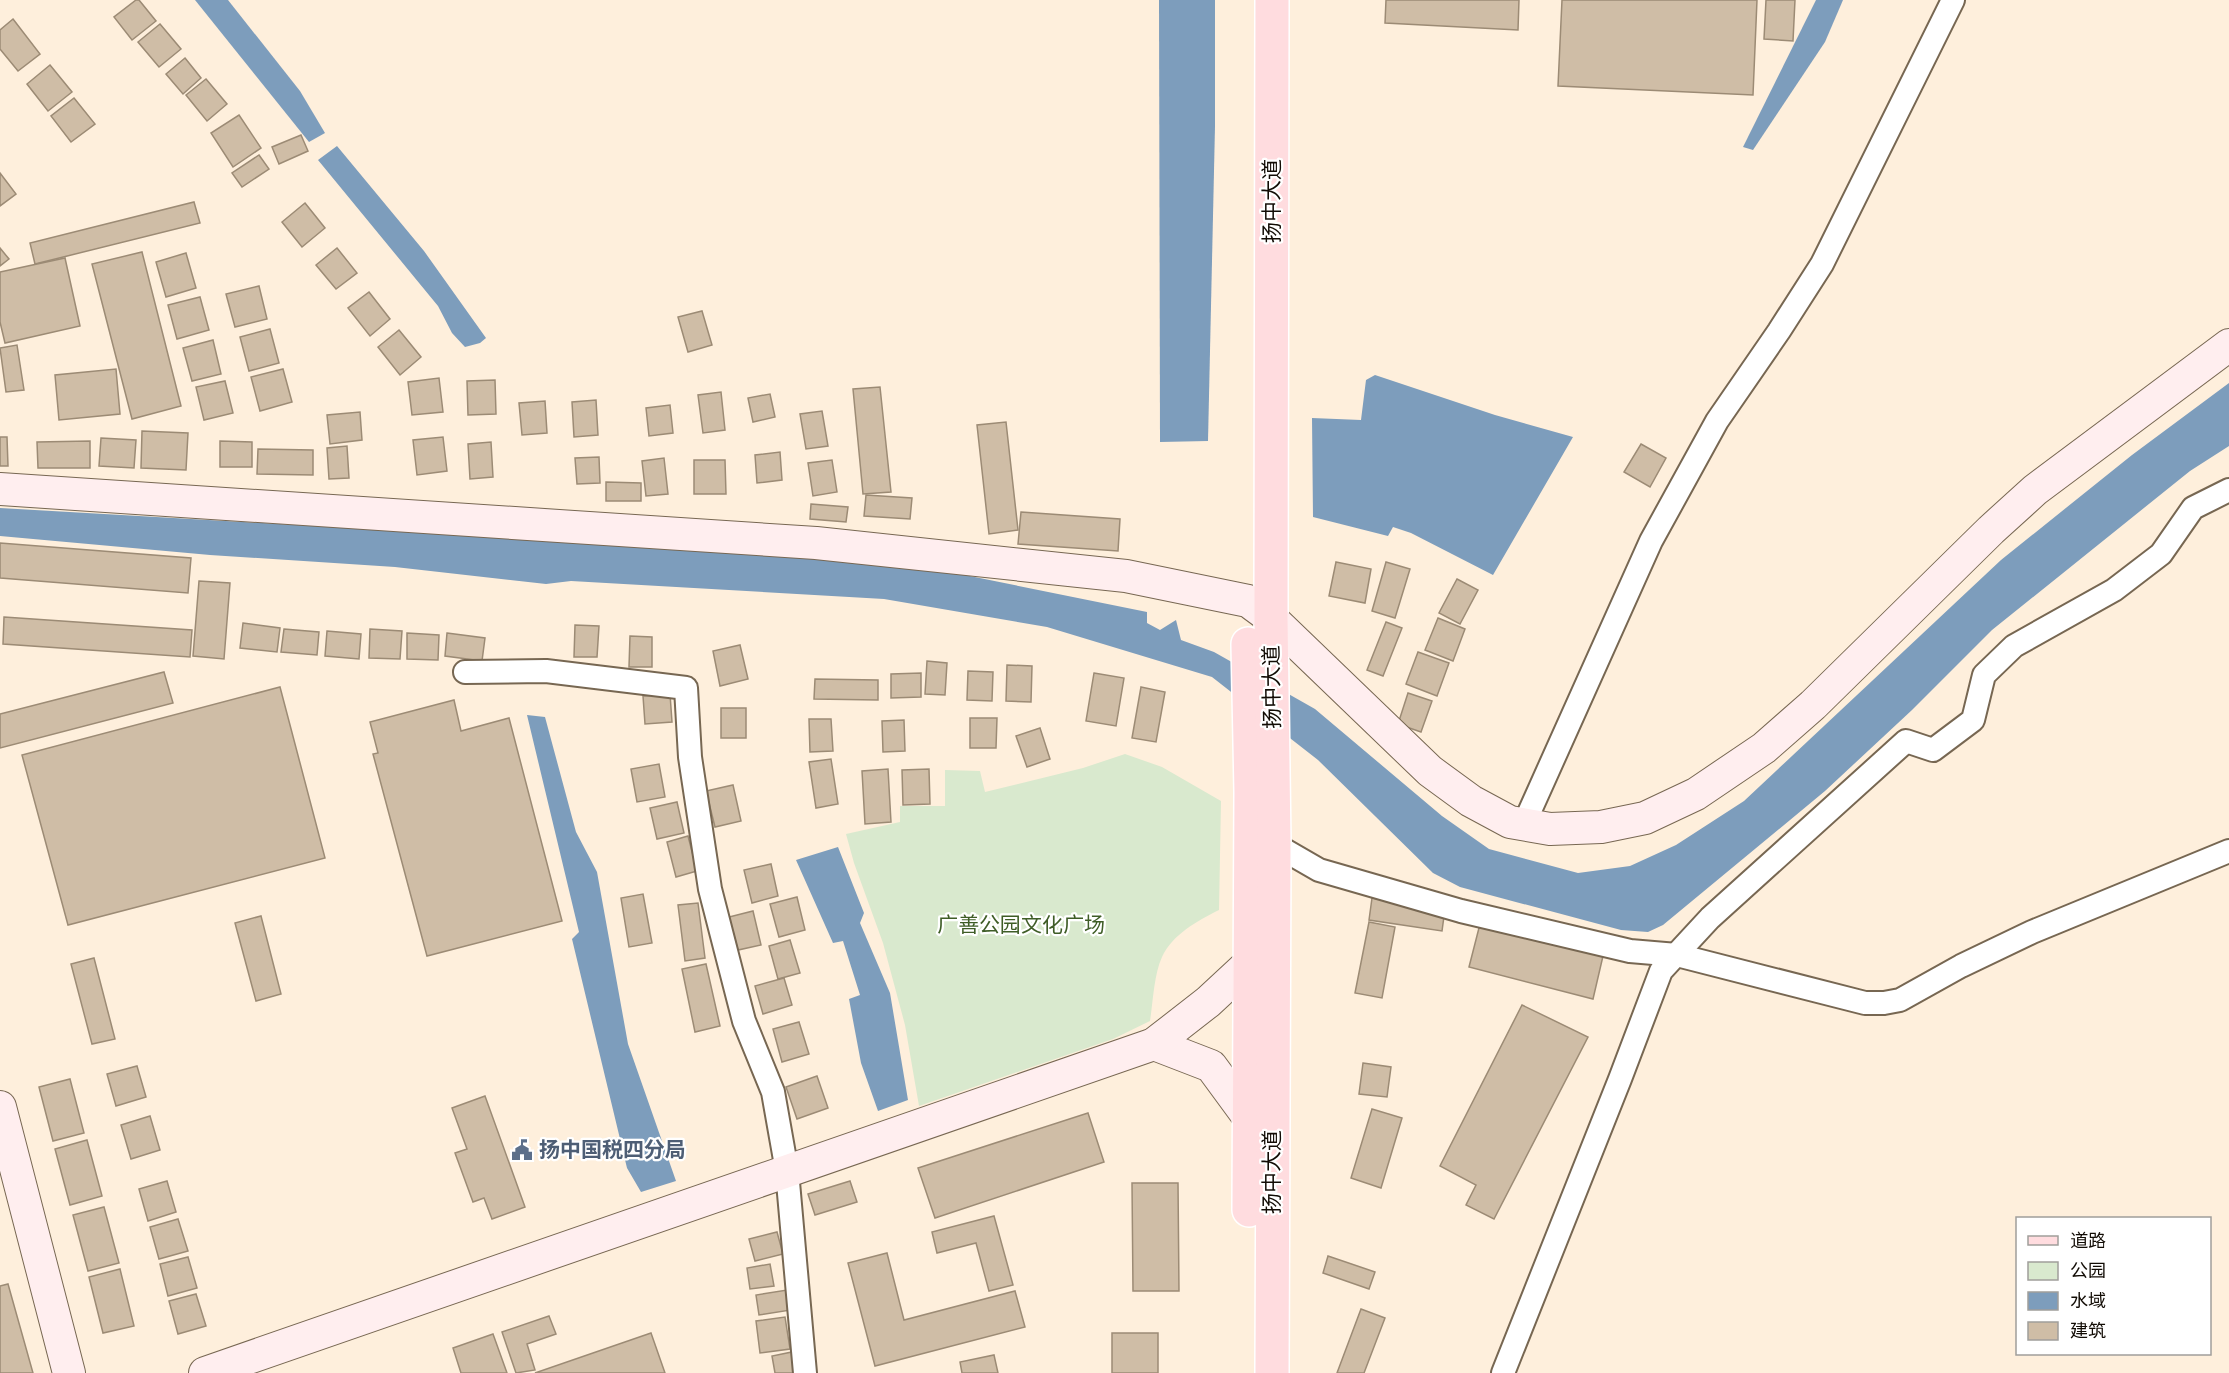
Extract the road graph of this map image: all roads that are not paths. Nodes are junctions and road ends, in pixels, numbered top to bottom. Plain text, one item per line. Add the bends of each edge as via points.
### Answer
1 (1250, 0) edge
2 (1272, 0) edge
3 (1953, 0) edge
4 (2229, 345) edge
5 (0, 489) edge
6 (2229, 490) edge
7 (1259, 609) junction
8 (465, 672) dead end
9 (1524, 824) junction
10 (1262, 843) junction
11 (2229, 850) edge
12 (1677, 955) junction
13 (1250, 963) junction
14 (1154, 1044) junction
15 (0, 1107) edge
16 (1248, 1117) junction
17 (1272, 1150) junction
18 (787, 1172) junction
19 (69, 1373) edge
20 (205, 1373) edge
21 (805, 1373) edge
22 (1250, 1373) edge
23 (1272, 1373) edge
24 (1503, 1373) edge

1 - 7 main road, 扬中大道
2 - 7 main road, 扬中大道
3 - 9 street via 1822,264 1717,421 1652,541
4 - 9 street via 2035,490 1764,748 1696,794 1645,818 1600,827 1550,829
5 - 7 street via 816,543 1126,576
6 - 12 street via 2193,507 2161,554 2114,590 2014,646 1983,675 1973,720 1933,750 1906,741 1710,918
7 - 9 street via 1431,771 1471,801 1510,822
7 - 10 main road, 扬中大道
8 - 18 street via 546,671 686,688 690,757 710,889 744,1021 773,1092
10 - 12 street via 1320,870 1461,911 1630,951
10 - 13 main road, 扬中大道
10 - 17 main road, 扬中大道
11 - 12 street via 2032,932 1900,1000 1865,1002
12 - 24 street via 1661,971
13 - 14 street
13 - 16 main road, 扬中大道
14 - 16 street via 1211,1066
14 - 18 street
15 - 19 street
16 - 17 street
16 - 22 main road, 扬中大道
17 - 23 main road, 扬中大道
18 - 20 street
18 - 21 street

